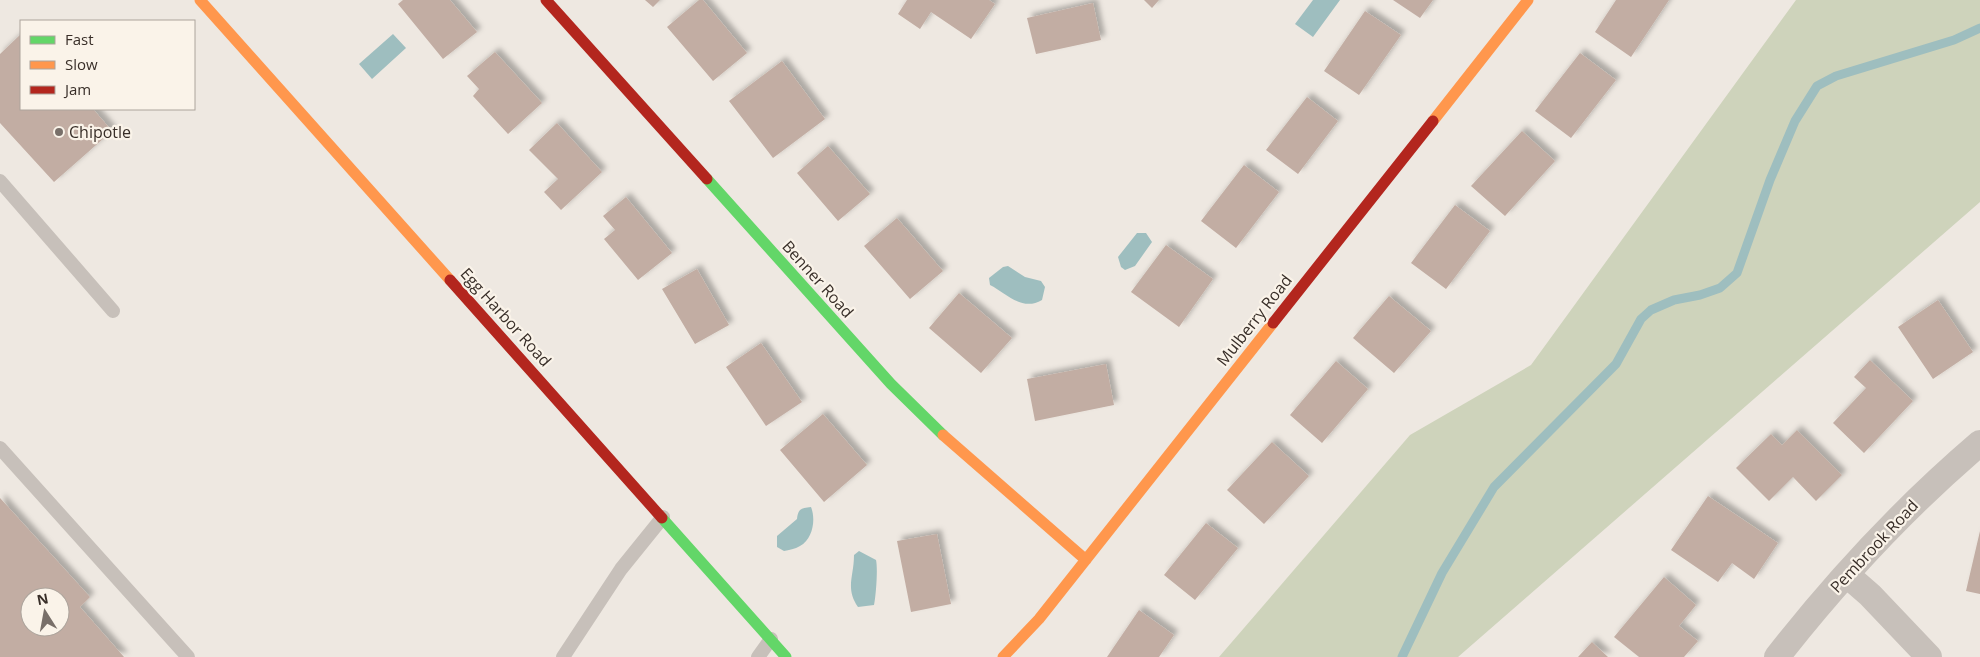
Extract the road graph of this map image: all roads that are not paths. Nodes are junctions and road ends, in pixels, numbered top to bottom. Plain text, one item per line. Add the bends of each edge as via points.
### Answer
1 (200, 0) edge
2 (546, 0) edge
3 (1528, 0) edge
4 (0, 181) edge
5 (113, 311) dead end
6 (1980, 443) edge
7 (0, 448) edge
8 (663, 517) junction
9 (1086, 560) junction
10 (1847, 575) junction
11 (771, 639) junction
12 (188, 657) edge
13 (563, 657) edge
14 (758, 657) edge
15 (786, 657) edge
16 (1003, 657) edge
17 (1777, 657) edge
18 (1929, 657) edge

1 - 8 street, Egg Harbor Road
2 - 9 street, Benner Road via 891,384 967,458
3 - 9 street, Mulberry Road
4 - 5 lane
6 - 10 street, Pembrook Road via 1890,525
7 - 12 lane
8 - 11 street, Egg Harbor Road
8 - 13 lane via 621,569
9 - 16 street, Mulberry Road via 1039,619
10 - 17 street, Pembrook Road
10 - 18 street
11 - 14 lane
11 - 15 street, Egg Harbor Road

